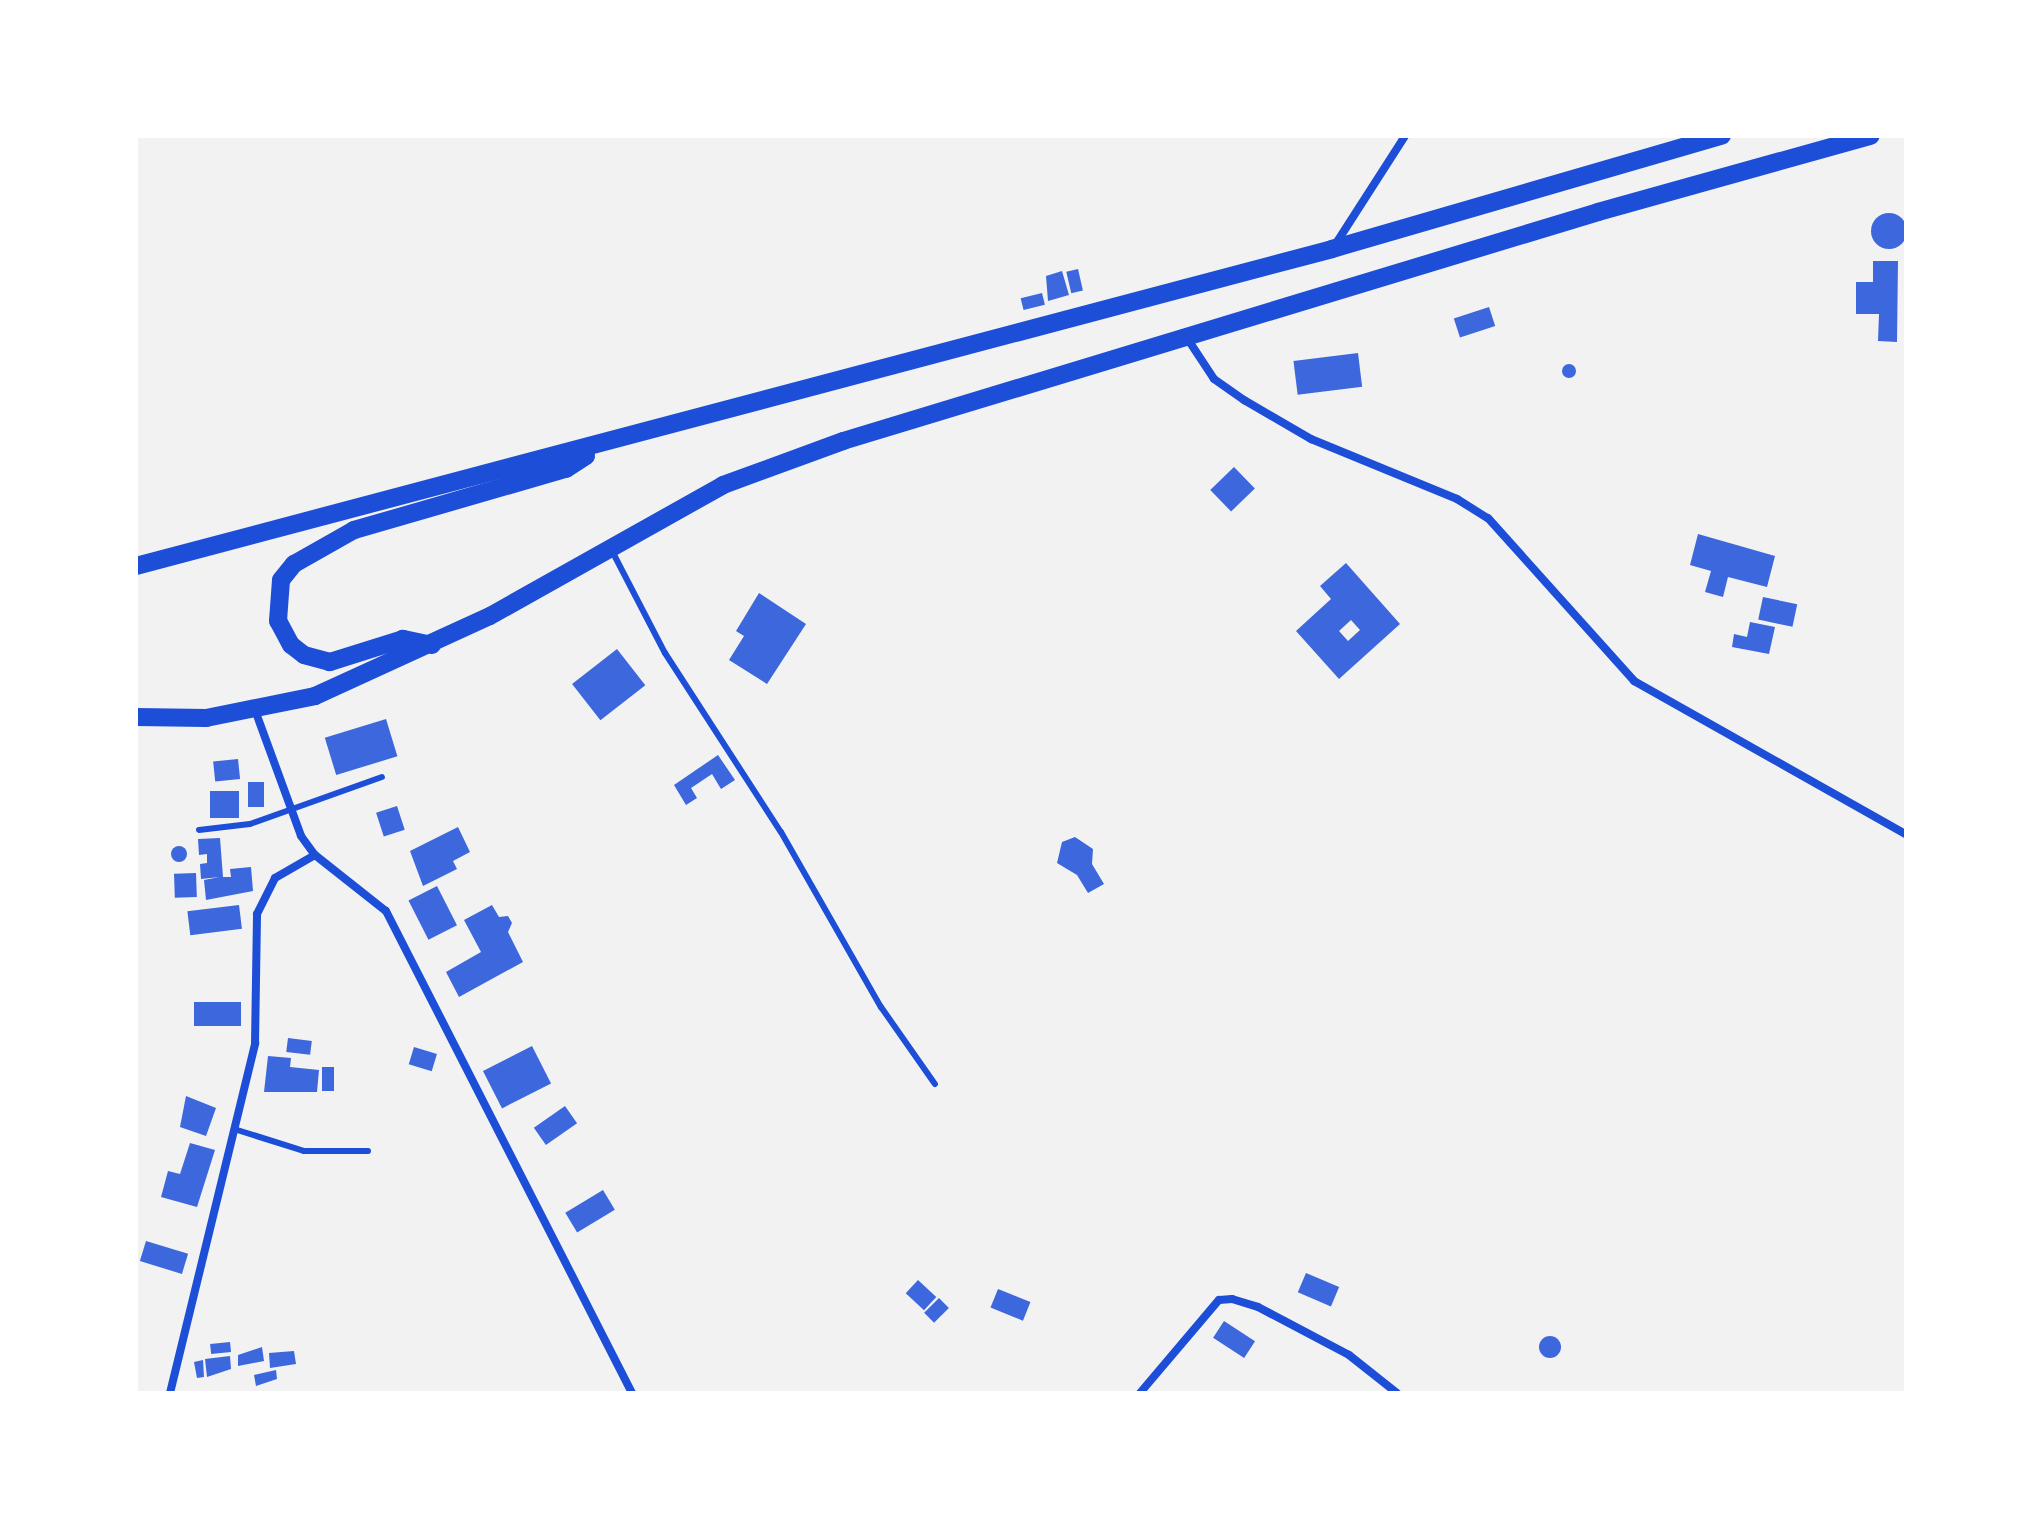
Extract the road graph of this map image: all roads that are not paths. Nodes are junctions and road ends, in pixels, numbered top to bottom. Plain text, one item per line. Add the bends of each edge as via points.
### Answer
1 (1405, 136) edge
2 (1722, 136) edge
3 (1871, 136) edge
4 (1332, 249) junction
5 (1187, 338) junction
6 (602, 446) junction
7 (609, 546) junction
8 (136, 566) edge
9 (432, 645) junction
10 (255, 710) junction
11 (136, 717) edge
12 (382, 777) dead end
13 (295, 809) junction
14 (199, 830) dead end
15 (1906, 834) edge
16 (315, 855) junction
17 (935, 1084) dead end
18 (234, 1129) junction
19 (368, 1151) dead end
20 (170, 1393) edge
21 (632, 1393) edge
22 (1140, 1393) edge
23 (1397, 1393) edge

1 - 4 street
2 - 4 highway
3 - 5 highway via 1598,212
4 - 6 highway
5 - 7 highway via 788,459 723,485
5 - 15 street via 1198,361 1244,400 1311,439 1457,499 1488,518 1634,681
6 - 8 highway
6 - 9 highway via 566,469 354,530 294,564 281,580 278,621 291,645 304,655 330,662 403,639
7 - 9 highway
7 - 17 lane via 642,615 781,832 881,1007
9 - 10 highway via 315,696
10 - 11 highway via 206,718
10 - 13 street
12 - 13 lane
13 - 14 lane via 250,824
13 - 16 street via 301,836
16 - 18 street via 275,878 257,914 255,1043
16 - 21 street via 386,911
18 - 19 lane via 304,1151
18 - 20 street
22 - 23 street via 1219,1300 1232,1299 1258,1307 1349,1355

